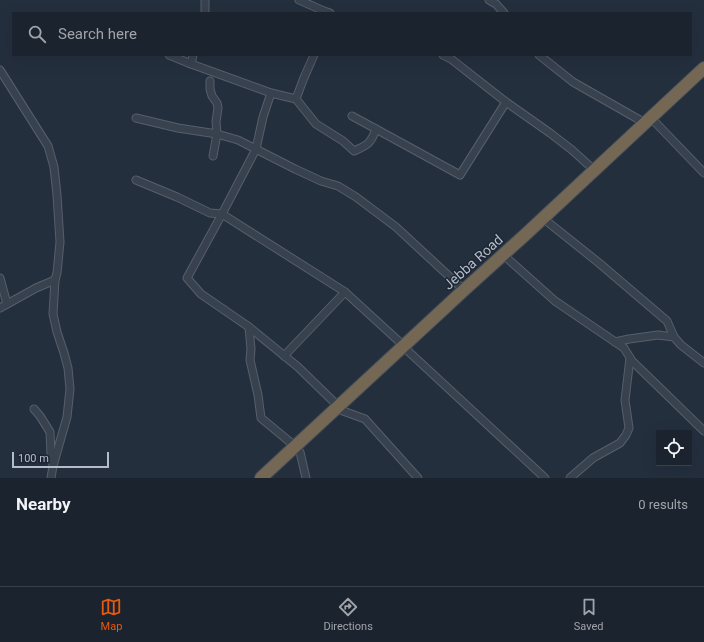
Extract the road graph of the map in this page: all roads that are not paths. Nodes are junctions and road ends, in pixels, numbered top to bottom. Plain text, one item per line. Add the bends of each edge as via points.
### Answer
1 (205, 0) edge
2 (299, 0) edge
3 (489, 0) edge
4 (205, 12) edge
5 (326, 12) edge
6 (503, 12) edge
7 (171, 56) edge
8 (193, 56) edge
9 (314, 56) edge
10 (445, 56) edge
11 (540, 56) edge
12 (191, 64) junction
13 (704, 68) edge
14 (0, 70) edge
15 (704, 78) edge
16 (210, 81) dead end
17 (271, 93) junction
18 (296, 99) junction
19 (506, 102) junction
20 (352, 116) dead end
21 (136, 118) dead end
22 (650, 123) junction
23 (376, 129) junction
24 (217, 134) junction
25 (256, 149) junction
26 (213, 156) dead end
27 (594, 170) junction
28 (704, 173) edge
29 (136, 180) dead end
30 (222, 214) junction
31 (549, 223) junction
32 (508, 259) junction
33 (0, 278) edge
34 (55, 280) junction
35 (464, 290) junction
36 (345, 292) junction
37 (7, 304) junction
38 (0, 308) edge
39 (249, 327) junction
40 (674, 337) junction
41 (615, 342) junction
42 (407, 349) junction
43 (284, 356) junction
44 (630, 358) junction
45 (704, 363) edge
46 (34, 409) dead end
47 (340, 409) junction
48 (704, 431) edge
49 (61, 435) junction
50 (51, 440) junction
51 (298, 449) junction
52 (53, 466) junction
53 (51, 478) edge
54 (262, 478) edge
55 (272, 478) edge
56 (306, 478) edge
57 (418, 478) edge
58 (545, 478) edge
59 (570, 478) edge

1 - 4 street
2 - 5 street
3 - 6 street
7 - 12 street
8 - 12 street
9 - 18 street
10 - 19 street
11 - 22 street via 573,82
12 - 17 street
13 - 22 highway, Jebba Road
14 - 34 street via 48,146 54,167 60,242
15 - 22 highway, Jebba Road
16 - 24 street via 212,96 218,108
17 - 18 street
17 - 25 street
18 - 23 street via 316,124 354,151 372,140
19 - 23 street via 460,175
19 - 27 street via 572,150
20 - 23 street
21 - 24 street
22 - 27 highway, Jebba Road
22 - 28 street
22 - 31 highway, Jebba Road
24 - 25 street
24 - 26 street
25 - 30 street
25 - 35 street via 301,172 338,186 356,197 396,227
27 - 35 highway, Jebba Road
29 - 30 street via 210,213
30 - 36 street
30 - 39 street via 187,278 201,294
31 - 32 highway, Jebba Road
31 - 40 street via 667,321
32 - 41 street via 555,301
32 - 42 highway, Jebba Road
33 - 37 street
34 - 37 street
34 - 49 street via 53,314 68,368 70,389 67,417
35 - 42 highway, Jebba Road
36 - 42 street
36 - 43 street
37 - 38 street
39 - 43 street
39 - 51 street via 250,360 261,418
40 - 41 street via 658,335
40 - 45 street
41 - 44 street via 624,348
42 - 47 highway, Jebba Road
42 - 58 street
43 - 47 street
44 - 48 street
44 - 59 street via 625,400 629,428 626,435 620,443 593,458
46 - 50 street via 50,432
47 - 51 highway, Jebba Road
47 - 57 street via 365,419
49 - 50 street
49 - 52 street
50 - 52 street
51 - 54 highway, Jebba Road
51 - 55 highway, Jebba Road
51 - 56 street
52 - 53 street

